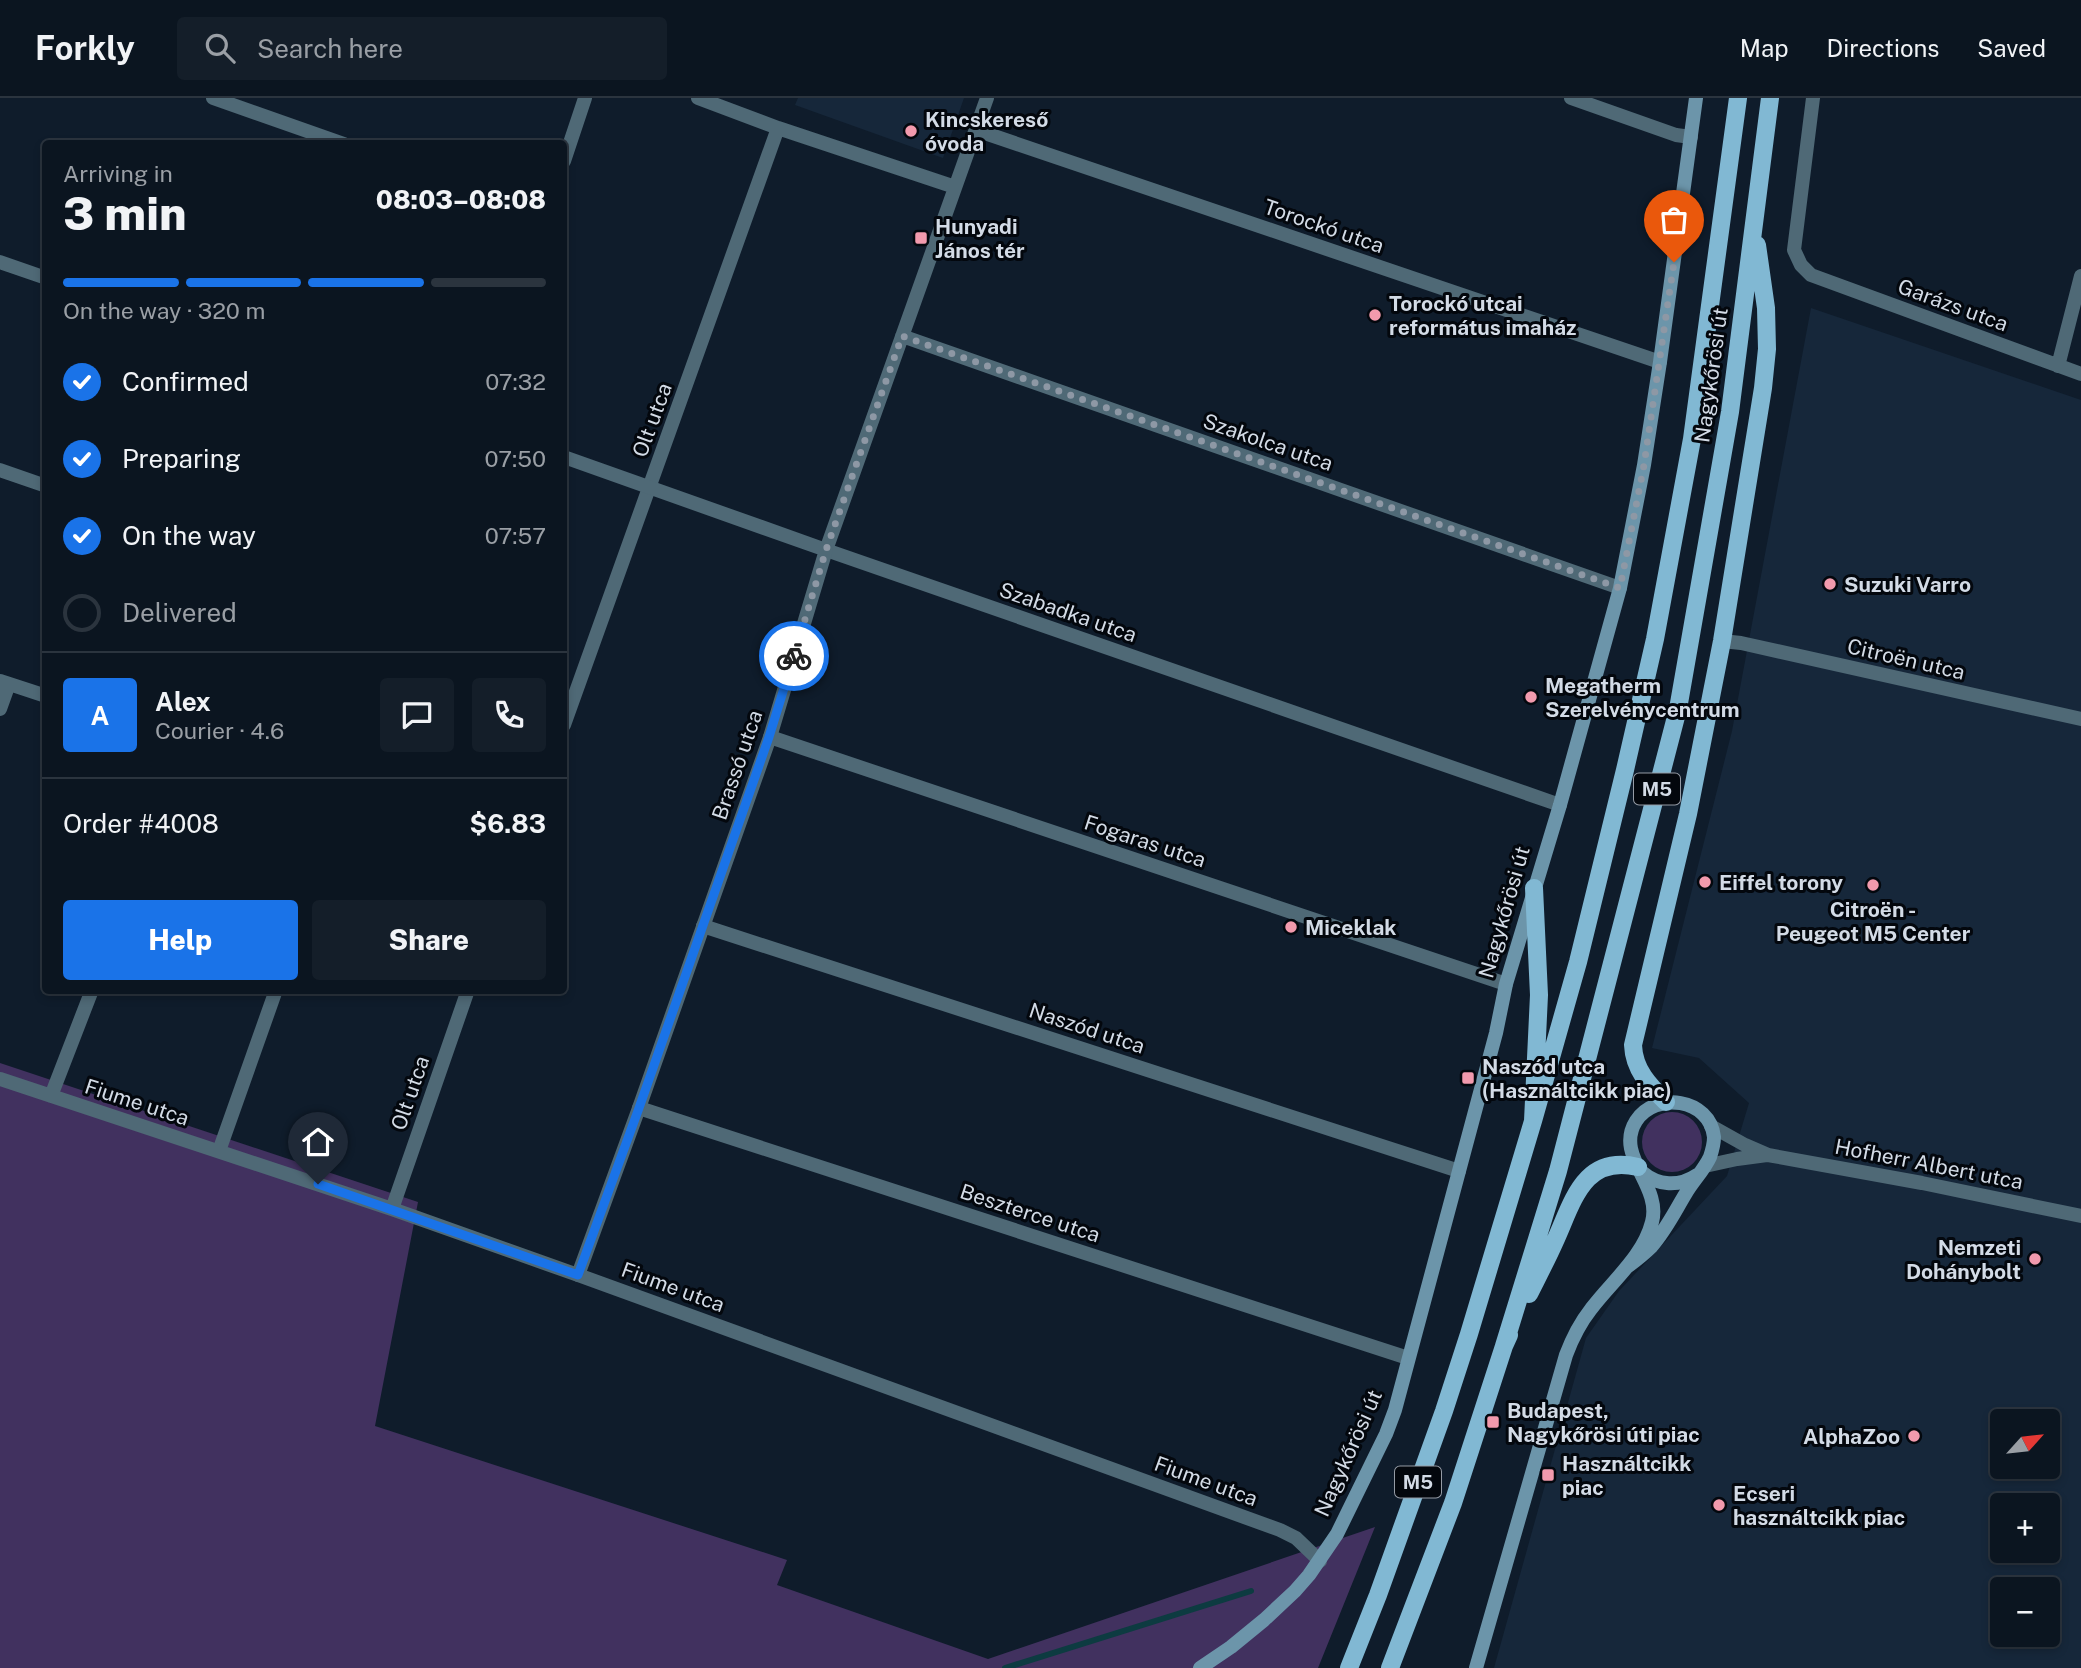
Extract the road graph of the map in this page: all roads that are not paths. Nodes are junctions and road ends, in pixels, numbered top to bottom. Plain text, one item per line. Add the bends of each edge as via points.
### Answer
1 (213, 98) edge
2 (585, 98) edge
3 (698, 98) edge
4 (987, 98) edge
5 (1571, 98) edge
6 (1696, 98) edge
7 (1738, 98) edge
8 (1770, 98) edge
9 (1813, 98) edge
10 (778, 128) junction
11 (976, 130) junction
12 (1691, 137) junction
13 (333, 140) edge
14 (567, 152) edge
15 (955, 187) junction
16 (1754, 221) junction
17 (0, 262) edge
18 (2081, 276) edge
19 (42, 277) edge
20 (902, 336) junction
21 (1660, 362) junction
22 (2058, 366) junction
23 (2081, 374) edge
24 (567, 458) edge
25 (0, 470) edge
26 (42, 485) edge
27 (649, 487) junction
28 (826, 550) junction
29 (1620, 588) junction
30 (1722, 641) junction
31 (4, 683) edge
32 (42, 695) edge
33 (0, 709) edge
34 (567, 718) edge
35 (2081, 719) edge
36 (769, 737) junction
37 (1560, 805) junction
38 (1534, 888) junction
39 (703, 926) junction
40 (1506, 984) junction
41 (90, 994) edge
42 (275, 994) edge
43 (467, 994) edge
44 (0, 1079) edge
45 (51, 1096) junction
46 (1666, 1102) junction
47 (639, 1108) junction
48 (1533, 1121) junction
49 (1711, 1126) junction
50 (219, 1151) junction
51 (1768, 1155) junction
52 (1640, 1169) junction
53 (1702, 1170) junction
54 (1459, 1171) junction
55 (391, 1209) junction
56 (2081, 1216) edge
57 (1627, 1267) junction
58 (578, 1275) junction
59 (1504, 1346) junction
60 (1408, 1358) junction
61 (1320, 1561) junction
62 (1200, 1668) edge
63 (1349, 1668) edge
64 (1390, 1668) edge
65 (1476, 1668) edge

1 - 13 street
2 - 14 street
3 - 10 street
4 - 11 street
5 - 12 street
6 - 12 main road, Nagykőrösi út
7 - 48 main road, Nagykőrösi út / M5 via 1692,439 1654,639 1578,962
8 - 16 main road, Nagykőrösi út / M5
9 - 22 street, Garázs utca via 1794,250 1806,270
10 - 15 street
10 - 27 street, Olt utca
11 - 15 street
11 - 21 street, Torockó utca
12 - 21 main road, Nagykőrösi út
15 - 20 street, Brassó utca
16 - 30 main road via 1767,349
16 - 59 main road, Nagykőrösi út / M5 via 1730,412 1678,709 1558,1171
17 - 19 street
18 - 22 street
20 - 28 street, Brassó utca
20 - 29 street, Szakolca utca
21 - 29 main road, Nagykőrösi út
22 - 23 street, Garázs utca
24 - 27 street, Szabadka utca
25 - 26 street
27 - 28 street, Szabadka utca
27 - 34 street, Olt utca
28 - 36 street, Brassó utca
28 - 37 street, Szabadka utca
29 - 37 main road, Nagykőrösi út
30 - 35 street, Citroën utca
30 - 46 main road via 1688,814 1633,1045 1643,1077
31 - 32 street
31 - 33 street
36 - 39 street, Brassó utca
36 - 40 street, Fogaras utca
37 - 38 main road, Nagykőrösi út
38 - 40 main road, Nagykőrösi út
38 - 48 main road via 1539,995
39 - 47 street, Brassó utca
39 - 54 street, Naszód utca
40 - 54 main road, Nagykőrösi út
41 - 45 street
42 - 50 street
43 - 55 street, Olt utca
44 - 45 street, Fiume utca
45 - 50 street, Fiume utca
46 - 49 main road via 1693,1107
46 - 52 main road via 1643,1112 1635,1123 1630,1148
47 - 58 street, Brassó utca
47 - 60 street, Beszterce utca
48 - 63 main road, M5 via 1444,1411
49 - 51 street, Hofherr Albert utca
49 - 53 main road via 1713,1147
50 - 55 street, Fiume utca
51 - 53 street, Hofherr Albert utca
51 - 56 street, Hofherr Albert utca
52 - 53 main road via 1671,1184
52 - 57 main road via 1651,1192 1653,1221
52 - 59 main road via 1607,1167 1580,1187
53 - 57 main road via 1663,1233
54 - 60 main road, Nagykőrösi út
55 - 58 street, Fiume utca
57 - 65 main road via 1581,1322 1566,1356
58 - 61 street, Fiume utca via 1280,1530
59 - 64 main road, M5 via 1453,1503
60 - 61 main road, Nagykőrösi út via 1386,1434
61 - 62 main road, Nagykőrösi út via 1280,1606

